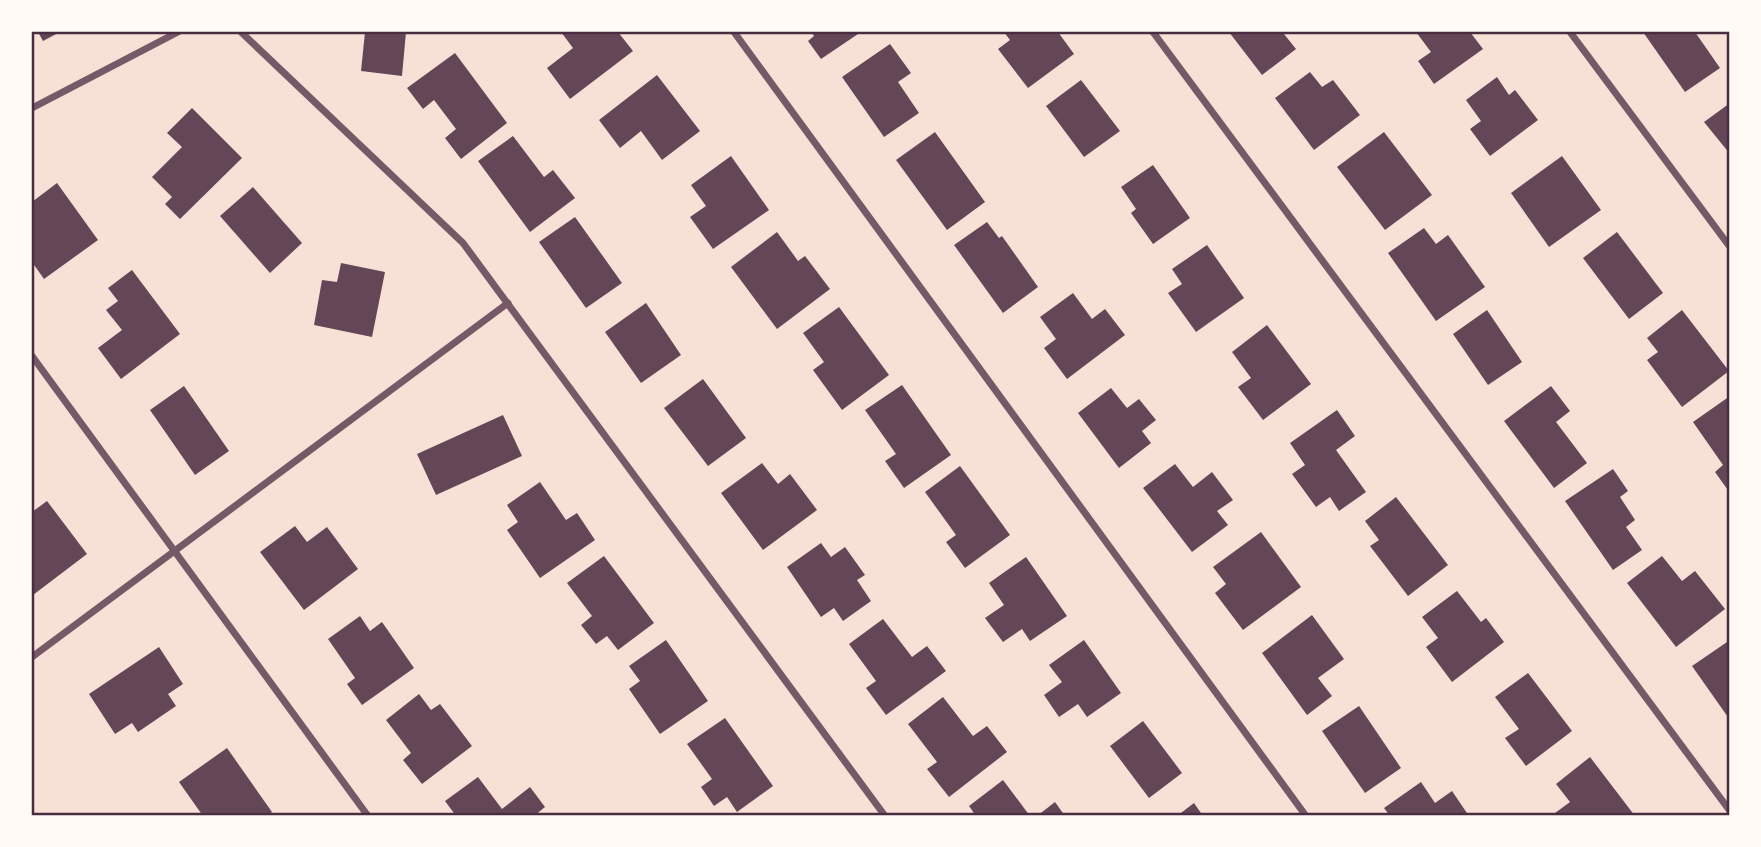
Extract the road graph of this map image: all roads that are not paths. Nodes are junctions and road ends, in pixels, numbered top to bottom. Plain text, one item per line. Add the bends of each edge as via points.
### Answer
1 (178, 32) edge
2 (241, 32) edge
3 (734, 32) edge
4 (1153, 32) edge
5 (1570, 32) edge
6 (32, 108) edge
7 (1730, 247) edge
8 (508, 303) junction
9 (32, 356) edge
10 (174, 551) junction
11 (32, 657) edge
12 (1730, 811) edge
13 (368, 816) edge
14 (885, 816) edge
15 (1306, 816) edge

1 - 6 street
2 - 8 street via 463,243
3 - 15 street
4 - 12 street
5 - 7 street
8 - 10 street
8 - 14 street
9 - 10 street
10 - 11 street
10 - 13 street

